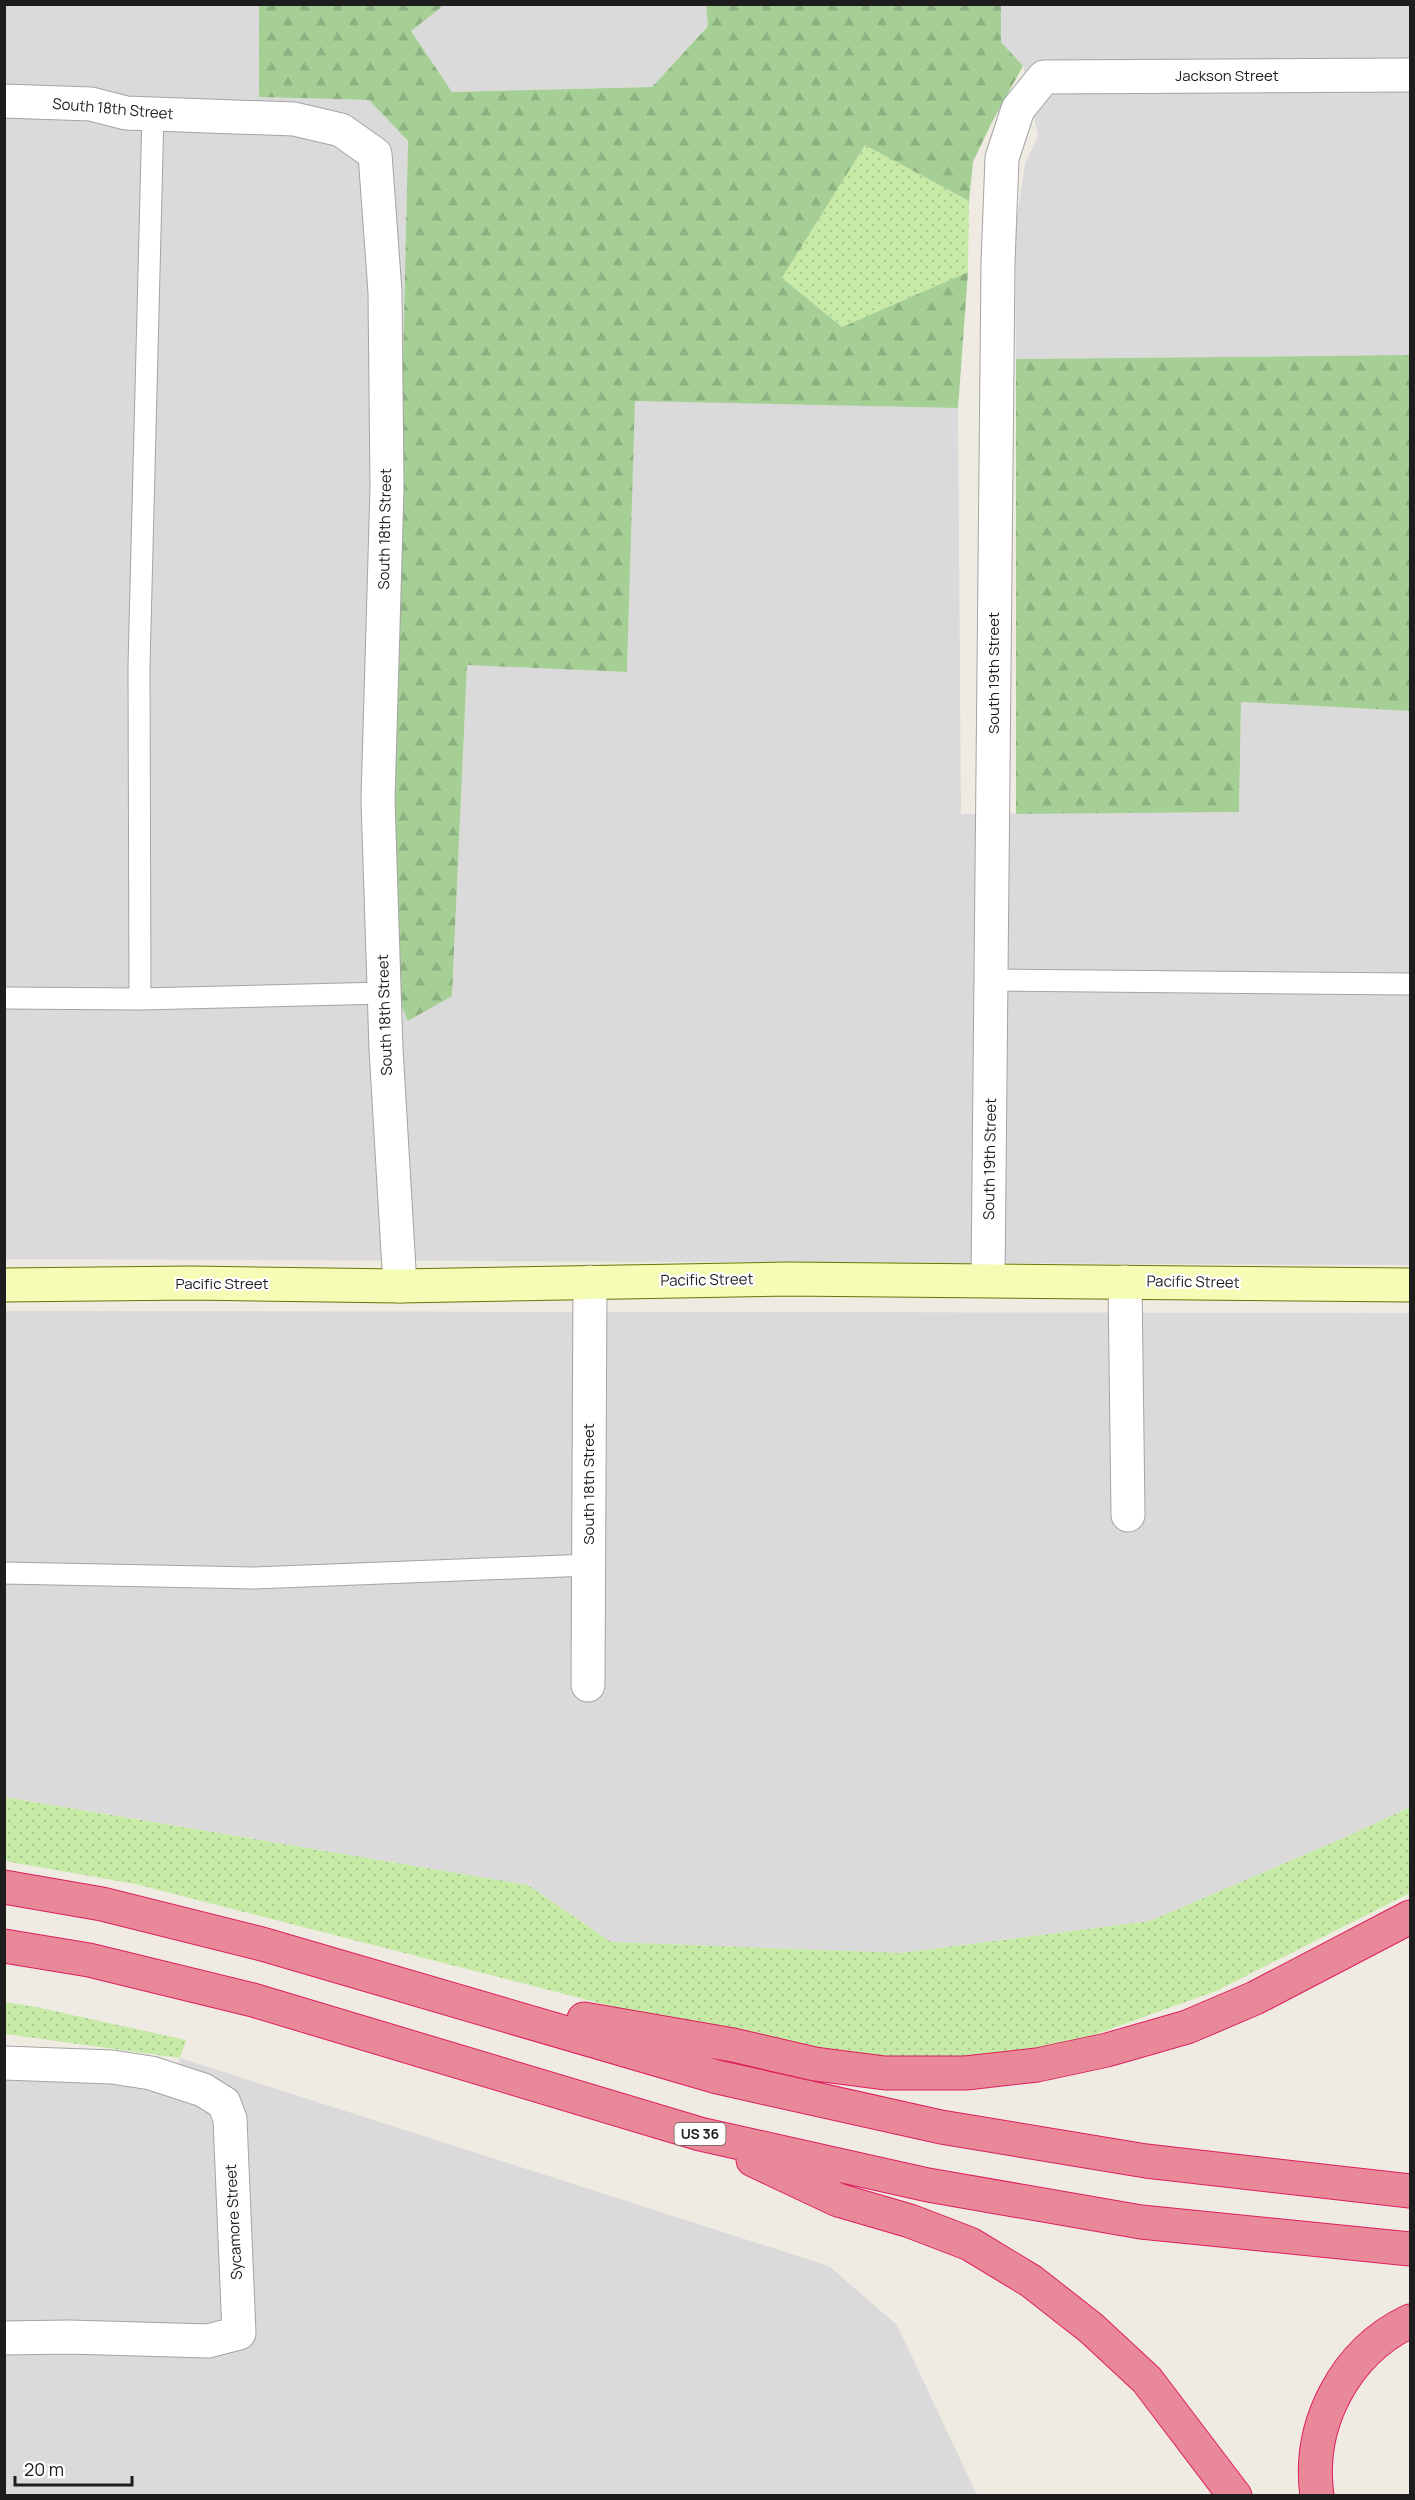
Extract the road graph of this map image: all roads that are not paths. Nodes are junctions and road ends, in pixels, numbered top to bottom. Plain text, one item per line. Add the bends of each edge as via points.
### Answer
1 (1410, 75) edge
2 (1044, 77) joint
3 (4, 102) edge
4 (153, 114) junction
5 (992, 980) junction
6 (1410, 984) edge
7 (384, 993) junction
8 (4, 998) edge
9 (140, 999) junction
10 (988, 1280) junction
11 (590, 1282) junction
12 (1125, 1282) junction
13 (4, 1285) edge
14 (1410, 1285) edge
15 (400, 1286) junction
16 (1128, 1515) dead end
17 (589, 1565) junction
18 (4, 1573) edge
19 (588, 1685) dead end
20 (4, 1887) edge
21 (1410, 1917) edge
22 (4, 1946) edge
23 (437, 1994) junction
24 (4, 2063) edge
25 (700, 2134) junction
26 (1410, 2191) edge
27 (1410, 2249) edge
28 (1410, 2321) edge
29 (4, 2338) edge
30 (1235, 2496) edge
31 (1317, 2496) edge

1 - 2 street, Jackson Street
2 - 5 street, South 19th Street via 1018,109 1002,158
3 - 4 street, South 18th Street via 91,104 126,113
4 - 7 street, South 18th Street via 294,119 341,130 375,154 385,292 387,488 378,800
4 - 9 lane via 139,666
5 - 6 lane
5 - 10 street, South 19th Street
7 - 9 lane
7 - 15 street, South 18th Street
8 - 9 lane
10 - 11 street, Pacific Street
10 - 12 street, Pacific Street
11 - 15 street, Pacific Street
11 - 17 street, South 18th Street
12 - 14 street, Pacific Street
12 - 16 street
13 - 15 street, Pacific Street
17 - 18 lane via 254,1578
17 - 19 street, South 18th Street
20 - 23 highway via 102,1904
21 - 23 highway via 1255,1998 1187,2027 1037,2065 966,2073 885,2073 815,2064 733,2045
22 - 25 highway, US 36 via 89,1960 253,2000
23 - 26 highway via 717,2077 941,2127 1146,2161
24 - 29 street, Sycamore Street via 112,2067 151,2073 203,2090 224,2103 230,2119 239,2333 208,2341
25 - 27 highway, US 36 via 928,2185 1141,2222
25 - 30 highway via 838,2199 970,2244 1031,2281 1092,2328 1147,2380
28 - 31 highway via 1366,2350 1338,2388 1319,2433

